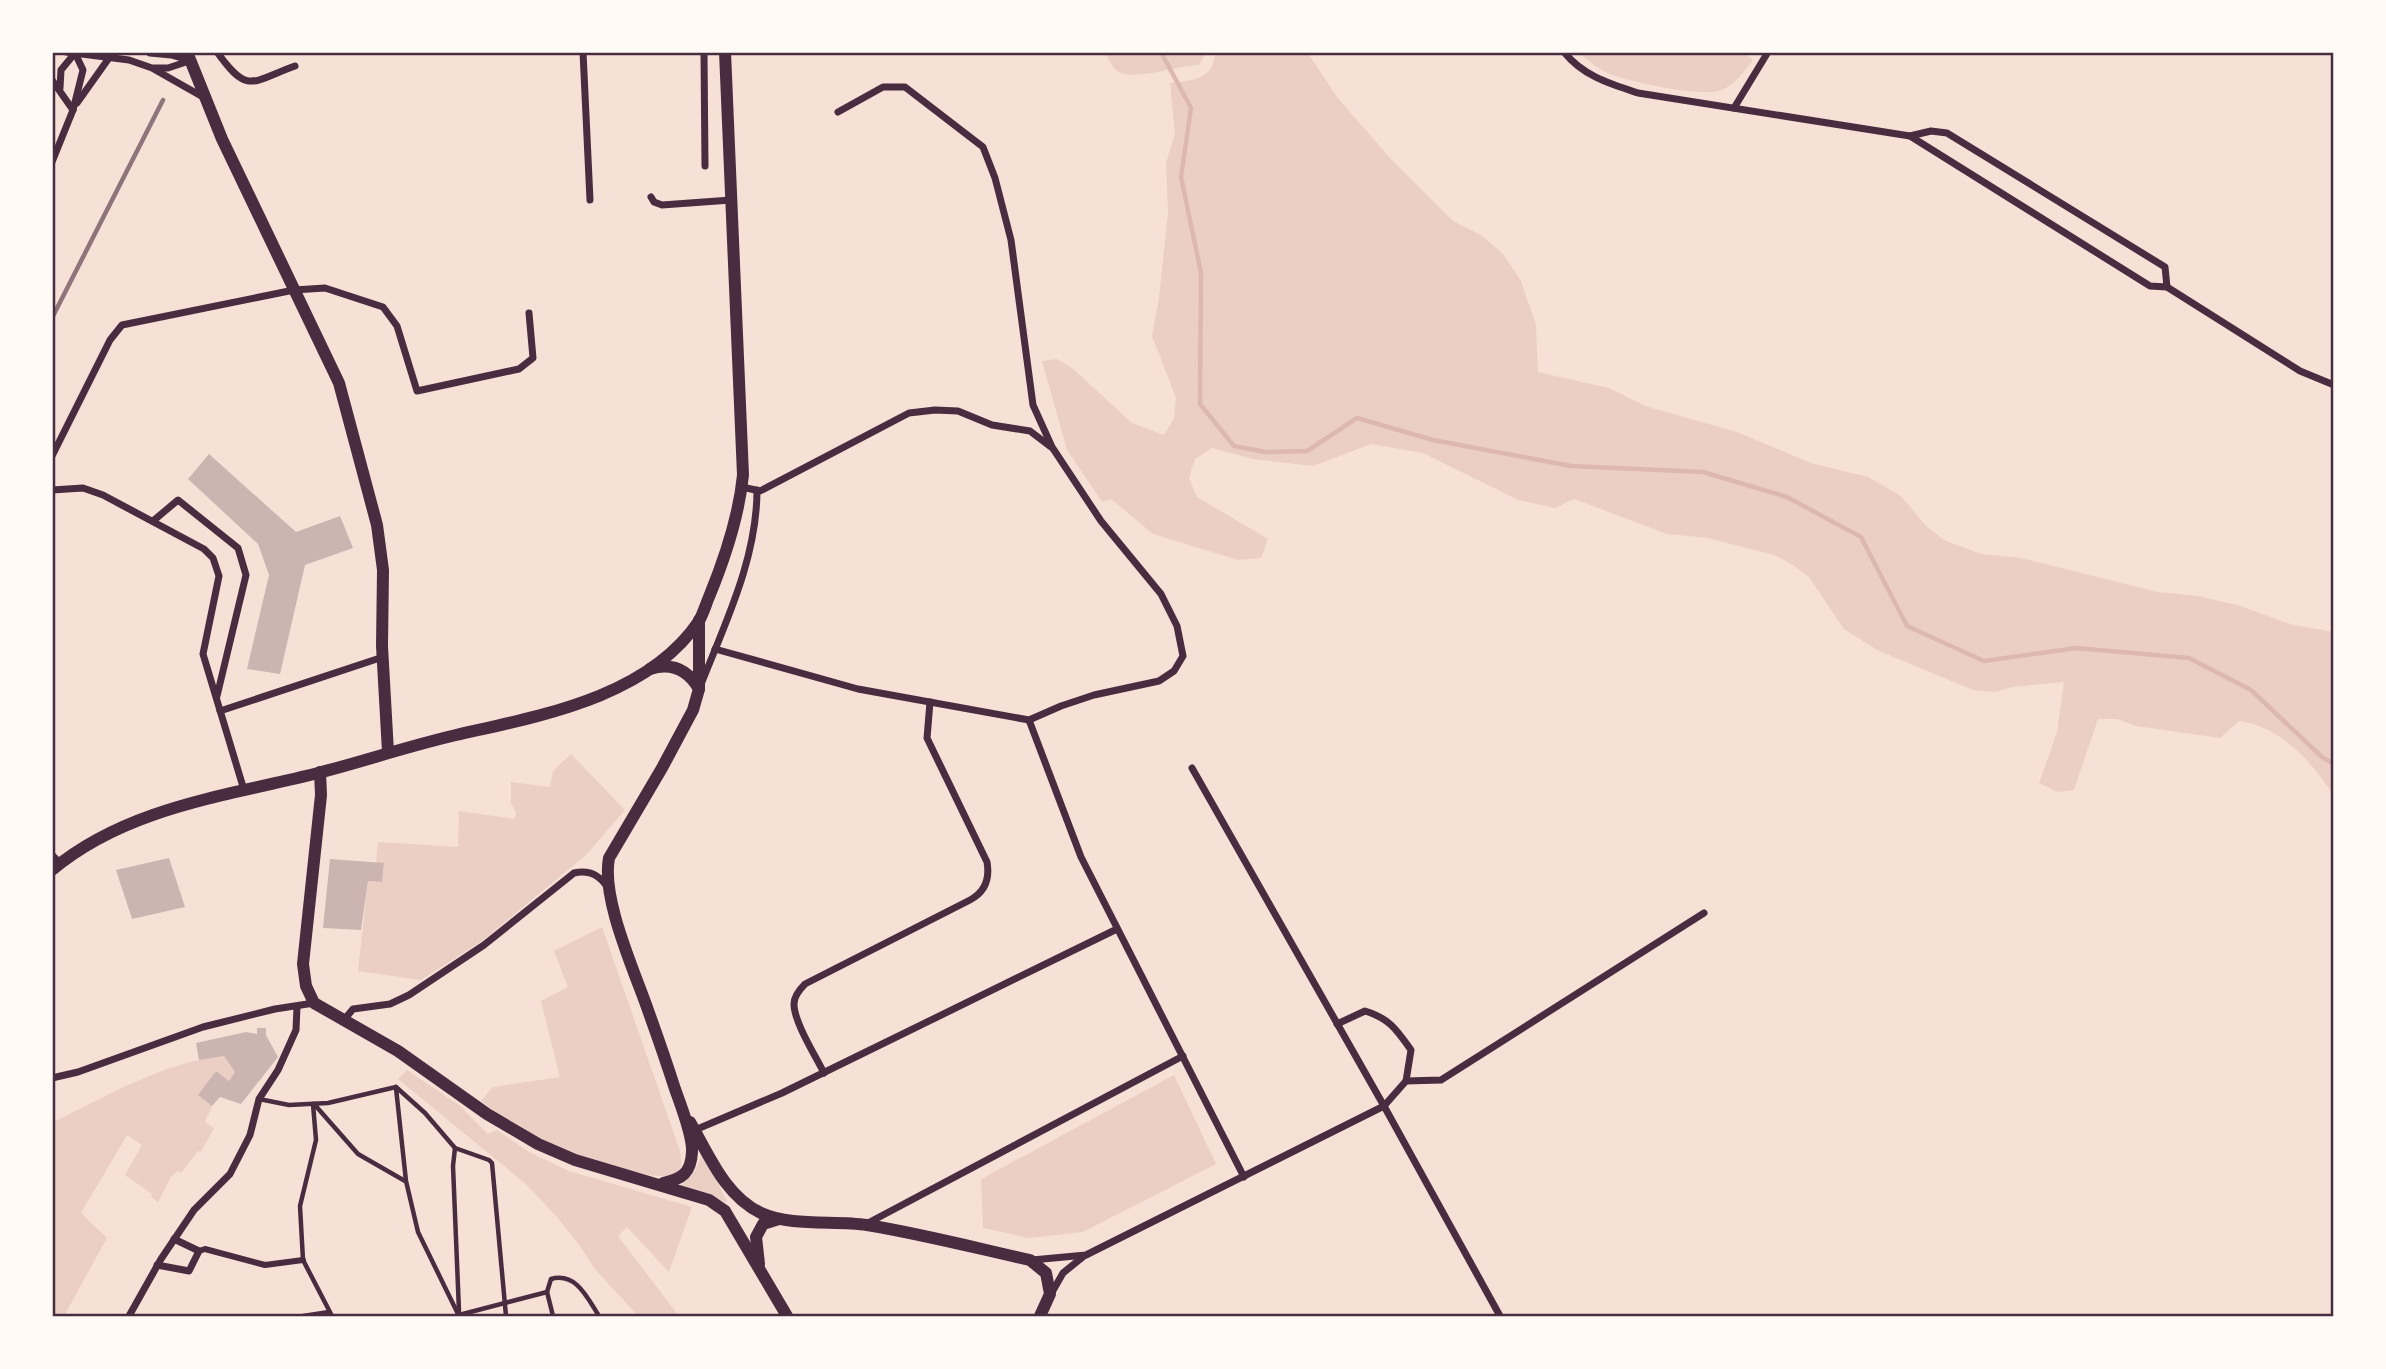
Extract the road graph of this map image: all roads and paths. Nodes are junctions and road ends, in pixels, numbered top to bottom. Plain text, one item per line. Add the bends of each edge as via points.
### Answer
1 (66, 52) edge
2 (100, 52) edge
3 (217, 52) edge
4 (583, 52) edge
5 (704, 52) edge
6 (724, 52) edge
7 (1564, 52) edge
8 (1768, 52) edge
9 (75, 53) edge
10 (150, 53) edge
11 (189, 57) edge
12 (109, 58) junction
13 (129, 60) junction
14 (295, 66) dead end
15 (152, 68) junction
16 (52, 80) edge
17 (60, 88) junction
18 (205, 98) junction
19 (1734, 108) junction
20 (73, 110) junction
21 (838, 112) dead end
22 (1910, 136) junction
23 (52, 162) edge
24 (705, 166) dead end
25 (590, 200) dead end
26 (654, 200) joint
27 (730, 200) junction
28 (644, 203) dead end
29 (2168, 287) junction
30 (294, 290) junction
31 (529, 313) dead end
32 (2333, 385) edge
33 (1052, 447) junction
34 (52, 456) edge
35 (742, 487) junction
36 (52, 490) edge
37 (757, 491) junction
38 (153, 521) junction
39 (699, 620) junction
40 (715, 649) junction
41 (383, 657) junction
42 (645, 671) junction
43 (699, 690) junction
44 (217, 699) junction
45 (930, 702) junction
46 (220, 711) junction
47 (1029, 720) junction
48 (388, 752) junction
49 (1192, 768) dead end
50 (320, 772) junction
51 (244, 790) junction
52 (55, 863) edge
53 (607, 887) junction
54 (1704, 913) dead end
55 (1117, 929) junction
56 (314, 1003) junction
57 (297, 1007) junction
58 (344, 1020) junction
59 (1337, 1024) junction
60 (1183, 1056) junction
61 (824, 1073) junction
62 (52, 1078) edge
63 (1406, 1081) junction
64 (396, 1087) junction
65 (258, 1099) junction
66 (313, 1104) junction
67 (681, 1105) junction
68 (1384, 1106) junction
69 (695, 1130) junction
70 (455, 1148) junction
71 (1244, 1177) junction
72 (406, 1181) junction
73 (659, 1184) junction
74 (779, 1219) junction
75 (866, 1224) junction
76 (174, 1239) junction
77 (199, 1251) junction
78 (1086, 1255) junction
79 (303, 1260) junction
80 (1030, 1260) junction
81 (158, 1265) junction
82 (759, 1268) junction
83 (547, 1292) junction
84 (1050, 1294) junction
85 (503, 1304) junction
86 (331, 1314) edge
87 (459, 1316) edge
88 (129, 1317) edge
89 (303, 1317) edge
90 (506, 1317) edge
91 (554, 1317) edge
92 (599, 1317) edge
93 (787, 1317) edge
94 (1040, 1317) edge
95 (1500, 1317) edge

1 - 9 street
2 - 12 street
3 - 14 street via 243,81
4 - 25 street
5 - 24 street
6 - 27 main road
7 - 19 street via 1600,81 1638,93
8 - 19 street
9 - 12 street
9 - 17 street via 61,70
9 - 20 street via 83,70
10 - 11 street
10 - 13 street
11 - 15 street via 168,68
11 - 18 main road
12 - 13 street
12 - 20 street
13 - 15 street
15 - 18 street
16 - 17 street
17 - 20 street
18 - 30 main road
19 - 22 street
20 - 23 street
21 - 33 street via 883,87 905,88 983,147 1011,240 1033,405
22 - 29 street via 2150,286
22 - 29 street via 1947,133 2165,267
26 - 27 street via 662,205
26 - 28 street
27 - 35 main road
29 - 32 street via 2300,371
30 - 31 street via 325,288 383,307 397,326 417,391 519,369 533,358
30 - 34 street via 122,325 110,340
30 - 41 main road via 339,383 377,525 383,570
33 - 37 street via 1030,431 992,425 958,411 909,413
33 - 47 street via 1101,522 1161,594 1177,626 1182,656 1174,671 1159,681 1094,695
35 - 37 street
35 - 39 main road
36 - 38 street via 83,488
37 - 40 street via 751,549
38 - 44 street via 204,548 213,558 219,576 204,654
38 - 44 street via 178,500 238,548 246,575
39 - 42 main road via 673,650
39 - 43 main road
40 - 43 street
40 - 45 street via 858,689
41 - 46 street
41 - 48 main road
42 - 43 main road via 675,667 689,674
42 - 48 main road via 573,706
43 - 53 main road via 662,768 609,858
44 - 46 street
45 - 47 street
45 - 61 street via 926,738 987,862 986,883 971,900 805,984 798,992 796,1015
46 - 51 street
47 - 55 street via 1081,857
48 - 50 main road
49 - 59 street
50 - 51 main road
50 - 56 main road via 303,964
51 - 52 main road via 140,818
53 - 58 street via 592,873 574,873 485,945 409,995 390,1004 353,1009
53 - 67 main road
54 - 63 street via 1441,1080
55 - 60 street
55 - 61 street
56 - 57 street
56 - 58 main road
57 - 62 street via 203,1027
57 - 65 street via 296,1030 278,1070
58 - 73 main road via 538,1144 575,1160
59 - 63 street via 1365,1011 1382,1016 1411,1050
59 - 68 street
60 - 71 street
60 - 75 street
61 - 69 street
63 - 68 street
64 - 66 lane
64 - 70 lane
64 - 72 lane
65 - 66 lane
65 - 76 street via 250,1135 230,1174 194,1210
66 - 72 lane via 358,1154
66 - 79 lane via 316,1140 300,1206
67 - 69 main road
67 - 73 main road via 693,1149 690,1165 678,1180
68 - 71 street
68 - 95 street
69 - 74 main road via 734,1194
70 - 85 lane via 492,1163
70 - 87 lane
71 - 78 street
72 - 87 lane via 418,1232
73 - 82 main road via 709,1200 724,1211
74 - 75 main road
74 - 82 main road via 763,1224 756,1237
75 - 80 main road
76 - 77 street
76 - 81 street
77 - 79 street via 265,1265
77 - 81 street via 189,1271
78 - 80 street
78 - 84 street via 1063,1273
79 - 86 lane
80 - 84 main road via 1046,1273
81 - 88 street
82 - 93 main road
83 - 85 lane
83 - 91 lane
83 - 92 lane via 551,1279 574,1280
84 - 94 main road
85 - 87 lane
85 - 90 lane
86 - 89 lane

